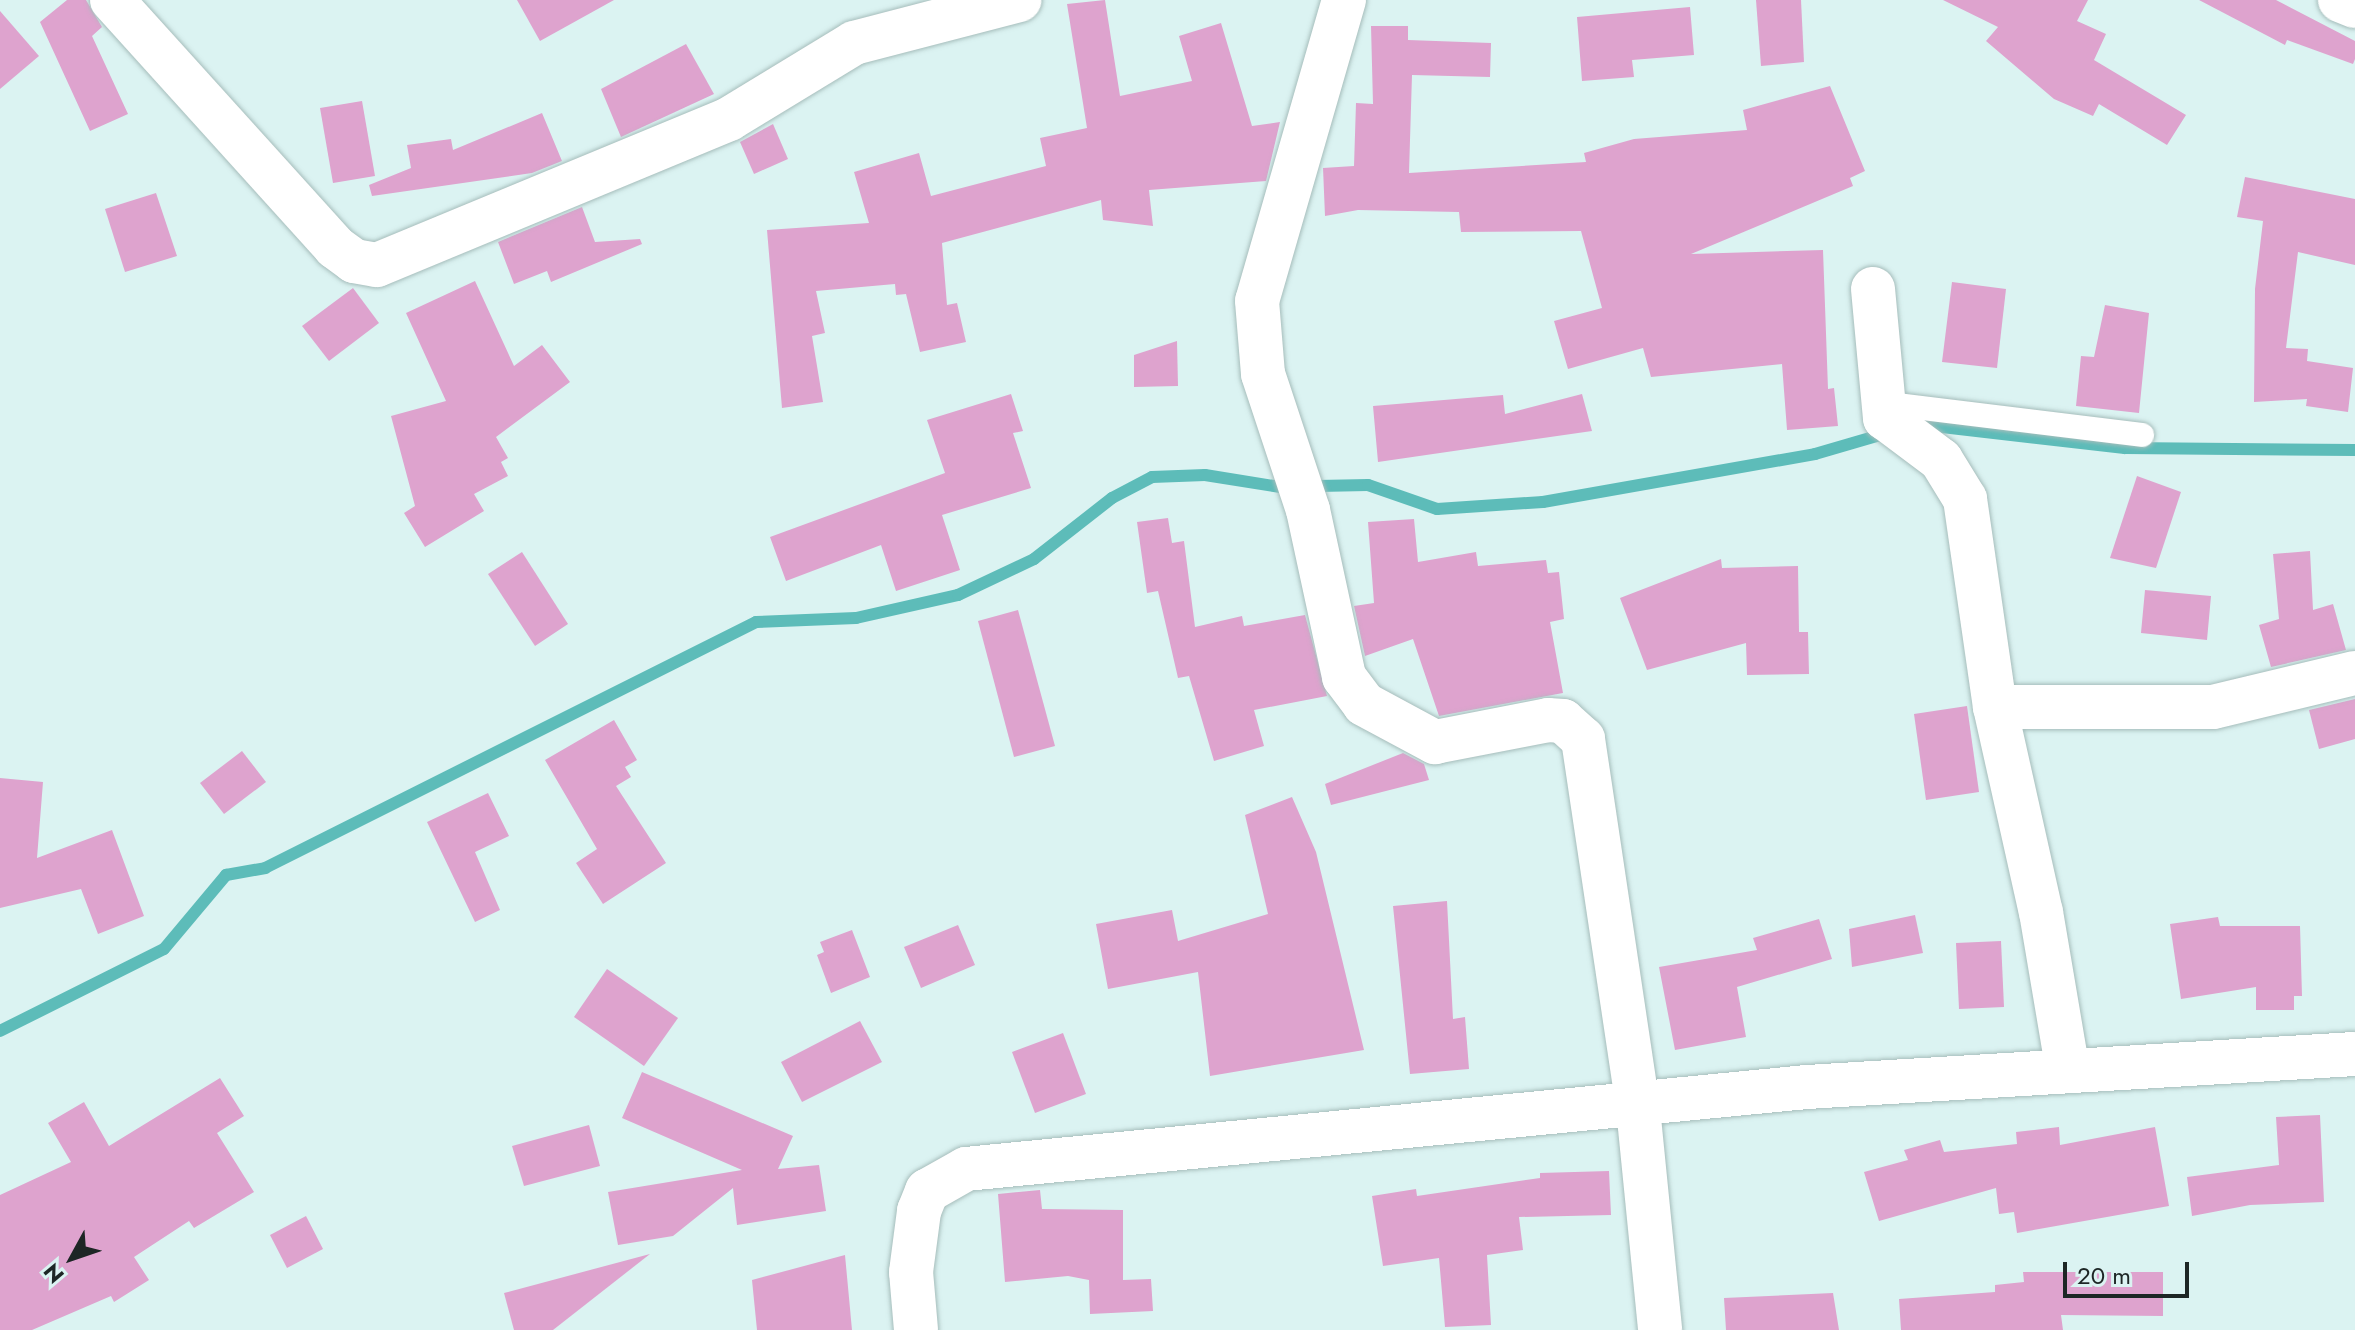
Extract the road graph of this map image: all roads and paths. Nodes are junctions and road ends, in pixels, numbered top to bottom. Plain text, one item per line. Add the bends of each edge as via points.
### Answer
1 (112, 0) edge
2 (1019, 0) edge
3 (1344, 0) edge
4 (2340, 0) edge
5 (2355, 6) edge
6 (1873, 289) dead end
7 (1889, 419) junction
8 (2142, 435) dead end
9 (2355, 673) edge
10 (1995, 707) junction
11 (2355, 1054) edge
12 (2068, 1071) junction
13 (1638, 1108) junction
14 (916, 1330) edge
15 (1660, 1330) edge

1 - 2 street via 335,247 354,261 377,265 729,119 854,43
3 - 13 street via 1257,301 1263,374 1308,510 1344,677 1364,704 1435,742 1548,720 1563,721 1583,739
4 - 5 street
6 - 7 street
7 - 8 lane
7 - 10 street via 1941,460 1965,499
9 - 10 street via 2213,707
10 - 12 street via 2041,912
11 - 12 street
12 - 13 street via 1807,1087
13 - 14 street via 966,1169 927,1191 919,1211 911,1272
13 - 15 street

